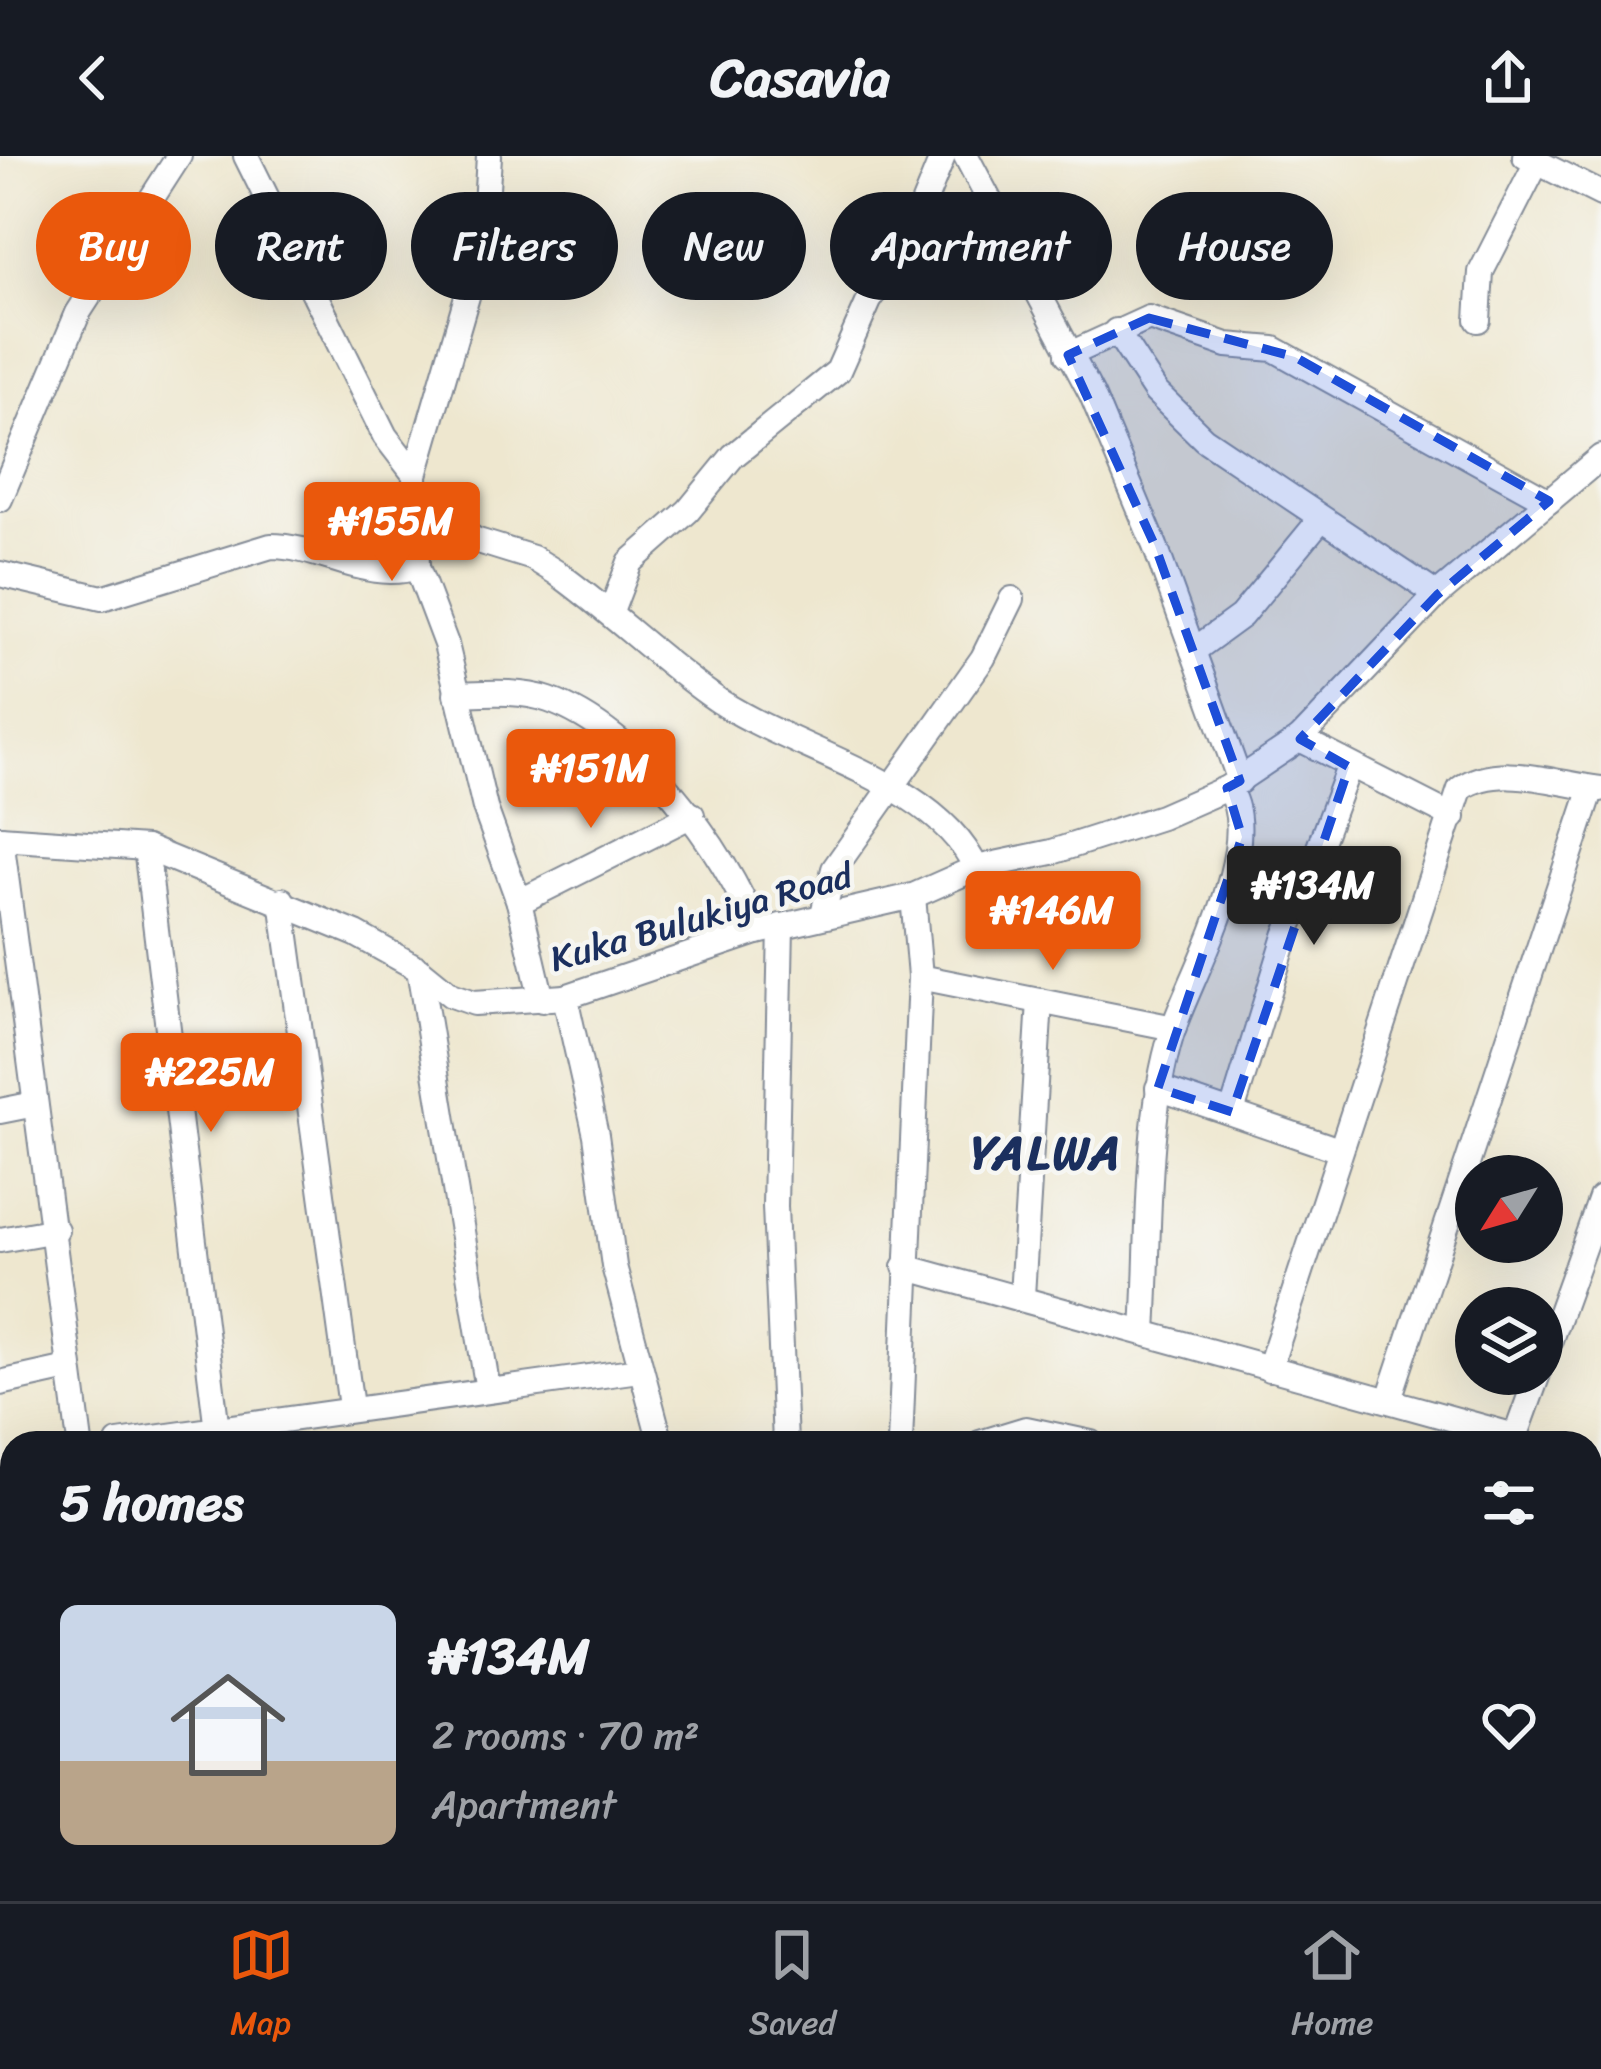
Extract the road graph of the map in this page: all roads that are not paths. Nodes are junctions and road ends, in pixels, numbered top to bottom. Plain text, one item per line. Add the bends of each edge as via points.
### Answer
1 (179, 156) edge
2 (246, 156) edge
3 (489, 156) edge
4 (943, 156) edge
5 (966, 156) edge
6 (1531, 159) edge
7 (1601, 194) edge
8 (1478, 320) dead end
9 (1116, 332) junction
10 (1068, 356) junction
11 (1601, 457) edge
12 (415, 487) junction
13 (0, 499) edge
14 (1550, 501) junction
15 (1320, 520) junction
16 (417, 567) junction
17 (0, 574) edge
18 (1437, 595) junction
19 (1012, 599) dead end
20 (611, 612) junction
21 (1193, 651) junction
22 (456, 694) junction
23 (1300, 739) junction
24 (1349, 767) junction
25 (1233, 784) junction
26 (888, 788) junction
27 (1597, 788) edge
28 (692, 815) junction
29 (1453, 818) junction
30 (1, 838) edge
31 (146, 848) junction
32 (976, 868) junction
33 (913, 896) junction
34 (282, 900) junction
35 (519, 902) junction
36 (823, 914) junction
37 (769, 929) junction
38 (419, 969) junction
39 (920, 977) junction
40 (554, 998) junction
41 (1040, 1000) junction
42 (1174, 1028) junction
43 (1158, 1088) junction
44 (35, 1104) junction
45 (0, 1112) edge
46 (1232, 1112) junction
47 (1339, 1150) junction
48 (1601, 1198) edge
49 (56, 1230) junction
50 (0, 1240) edge
51 (905, 1267) junction
52 (1022, 1296) junction
53 (1563, 1304) edge
54 (1144, 1331) junction
55 (68, 1368) junction
56 (1269, 1369) junction
57 (639, 1370) junction
58 (0, 1383) edge
59 (488, 1390) junction
60 (1530, 1395) edge
61 (1390, 1399) junction
62 (351, 1407) junction
63 (217, 1430) junction
64 (78, 1431) edge
65 (209, 1431) edge
66 (657, 1431) edge
67 (784, 1431) edge
68 (900, 1431) edge
69 (1489, 1431) edge
70 (1517, 1431) edge

1 - 13 street via 78,314
2 - 12 street
3 - 12 street via 484,238
4 - 20 street via 838,371 733,456 688,511 630,562
5 - 10 street
6 - 7 street
6 - 8 street via 1480,272
9 - 10 street
9 - 14 street via 1149,318 1295,357
9 - 15 street via 1156,392 1204,439
10 - 21 street via 1092,395
11 - 14 street, Kuka Bulukiya Road
12 - 16 street
12 - 20 street via 475,540 533,558
14 - 18 street, Kuka Bulukiya Road
15 - 18 street
15 - 21 street via 1241,616
16 - 17 street via 378,571 271,546 102,598
16 - 22 street
18 - 23 street, Kuka Bulukiya Road
19 - 26 street via 983,658
20 - 26 street via 711,696
21 - 25 street
22 - 28 street via 551,701 653,771
22 - 35 street
23 - 24 street
23 - 25 street, Kuka Bulukiya Road
24 - 29 street
24 - 46 street
25 - 32 street, Kuka Bulukiya Road via 1161,817
25 - 42 street via 1242,837
26 - 32 street via 954,834
26 - 36 street via 834,869
27 - 29 street via 1477,777 1460,789
27 - 61 street
28 - 35 street
28 - 37 street
29 - 47 street
30 - 31 street, Kuka Bulukiya Road
30 - 44 street
31 - 34 street, Kuka Bulukiya Road
31 - 63 street
32 - 33 street, Kuka Bulukiya Road
33 - 36 street, Kuka Bulukiya Road
33 - 39 street
34 - 38 street, Kuka Bulukiya Road
34 - 62 street
35 - 40 street
36 - 37 street, Kuka Bulukiya Road
37 - 40 street, Kuka Bulukiya Road
37 - 67 street
38 - 40 street, Kuka Bulukiya Road via 474,1003
38 - 59 street
39 - 41 street
39 - 51 street
40 - 57 street via 596,1135
41 - 42 street
41 - 52 street
42 - 43 street
43 - 46 street
43 - 54 street
44 - 45 street
44 - 49 street
46 - 47 street
47 - 56 street
48 - 53 street
49 - 50 street
49 - 55 street
51 - 52 street
51 - 68 street
52 - 54 street
54 - 56 street
55 - 58 street
55 - 64 street
56 - 61 street
57 - 59 street
57 - 66 street
59 - 62 street
60 - 70 street
61 - 69 street
62 - 63 street
63 - 65 street

